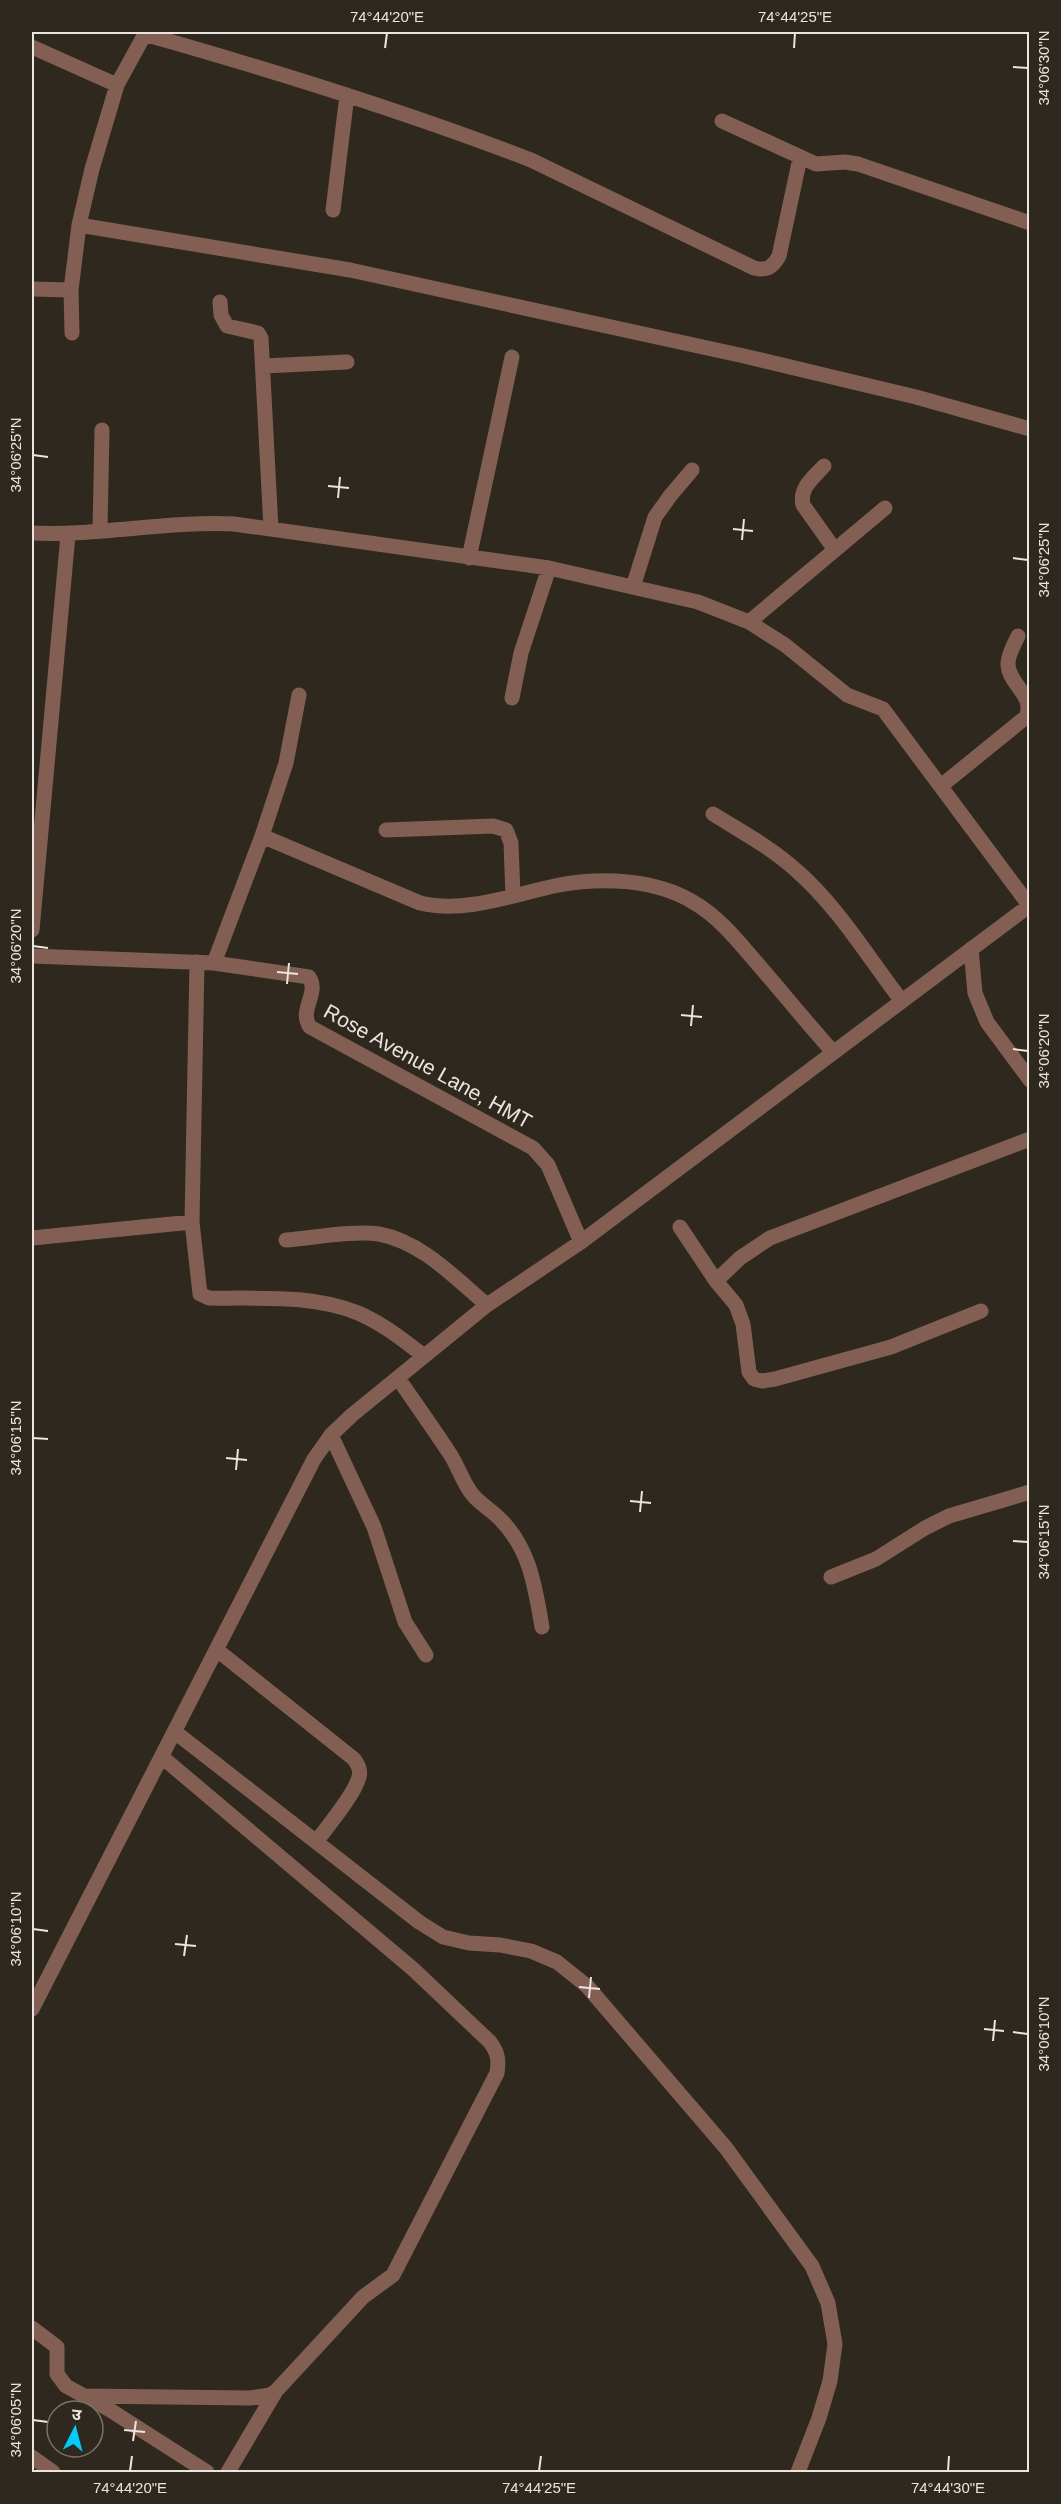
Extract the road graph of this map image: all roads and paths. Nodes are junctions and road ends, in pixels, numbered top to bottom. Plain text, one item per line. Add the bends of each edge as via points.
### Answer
1 (145, 33) edge
2 (32, 47) edge
3 (117, 85) junction
4 (347, 95) junction
5 (722, 121) dead end
6 (800, 158) junction
7 (333, 210) dead end
8 (1029, 223) edge
9 (79, 225) junction
10 (32, 289) edge
11 (71, 290) junction
12 (220, 302) dead end
13 (72, 333) dead end
14 (512, 357) dead end
15 (347, 362) dead end
16 (264, 366) junction
17 (1029, 429) edge
18 (102, 430) dead end
19 (824, 466) dead end
20 (692, 470) dead end
21 (885, 508) dead end
22 (270, 530) junction
23 (100, 531) junction
24 (32, 533) edge
25 (68, 535) junction
26 (835, 550) junction
27 (469, 558) junction
28 (549, 568) junction
29 (633, 587) junction
30 (749, 622) junction
31 (1018, 636) dead end
32 (299, 695) dead end
33 (512, 698) dead end
34 (941, 786) junction
35 (713, 814) dead end
36 (386, 830) dead end
37 (262, 836) junction
38 (513, 896) junction
39 (1029, 905) edge
40 (32, 930) edge
41 (971, 949) junction
42 (32, 956) edge
43 (197, 962) junction
44 (214, 963) junction
45 (901, 1000) junction
46 (833, 1052) junction
47 (1029, 1080) edge
48 (1029, 1139) edge
49 (192, 1222) junction
50 (680, 1227) dead end
51 (32, 1238) edge
52 (286, 1240) dead end
53 (581, 1242) junction
54 (716, 1281) junction
55 (487, 1305) junction
56 (981, 1311) dead end
57 (424, 1356) junction
58 (398, 1378) junction
59 (331, 1435) junction
60 (1029, 1492) edge
61 (831, 1577) dead end
62 (542, 1627) dead end
63 (217, 1650) junction
64 (426, 1655) dead end
65 (175, 1732) junction
66 (162, 1757) junction
67 (316, 1842) junction
68 (32, 2009) edge
69 (32, 2328) edge
70 (276, 2391) junction
71 (85, 2396) junction
72 (32, 2457) edge
73 (53, 2472) edge
74 (207, 2472) edge
75 (228, 2472) edge
76 (798, 2472) edge

1 - 3 street
1 - 4 street
2 - 3 street
3 - 9 street
4 - 6 street via 531,159 764,270 772,267 779,256
4 - 7 street
5 - 6 street
6 - 8 street via 816,164 858,164
9 - 11 street
9 - 17 street via 350,270 744,356
10 - 11 street
11 - 13 street
12 - 16 street via 227,326 258,333
14 - 27 street
15 - 16 street
16 - 22 street
18 - 23 street
19 - 26 street via 803,489 801,498
20 - 29 street via 655,517
21 - 26 street
22 - 23 street via 195,522
22 - 27 street
23 - 25 street
24 - 25 street
25 - 40 street
26 - 30 street
27 - 28 street
28 - 29 street
28 - 33 street via 521,653
29 - 30 street via 698,602
30 - 34 street via 847,695 883,710
31 - 34 street via 1008,664 1010,675 1028,701 1026,717
32 - 37 street via 286,764
34 - 39 street
35 - 45 street via 798,871 831,907
36 - 38 street via 493,826 506,830 511,843
37 - 38 street via 420,903 451,907
37 - 44 street
38 - 46 street via 562,885 607,881 649,885 693,902 729,930
39 - 41 street
41 - 45 street
41 - 47 street via 975,993 987,1022
42 - 43 street, Rose Avenue Lane, HMT
43 - 44 street, Rose Avenue Lane, HMT
43 - 49 street
44 - 53 street, Rose Avenue Lane, HMT via 309,977 313,982 305,1021 310,1027 533,1148 548,1165
45 - 46 street
46 - 53 street
48 - 54 street via 770,1238 740,1258
49 - 51 street
49 - 57 street via 197,1287 203,1297 334,1305 379,1324
50 - 54 street
52 - 55 street via 362,1234 392,1238 420,1250
53 - 55 street
54 - 56 street via 736,1305 743,1324 749,1372 762,1381 891,1347
55 - 57 street
57 - 58 street
58 - 59 street
58 - 62 street via 448,1451 470,1492 499,1518 527,1557
59 - 63 street via 314,1460
59 - 64 street via 374,1527 405,1622
60 - 61 street via 949,1516 876,1559
63 - 65 street
63 - 67 street via 359,1767 360,1777 354,1789
65 - 66 street
65 - 67 street
66 - 68 street
66 - 70 street via 413,1969 497,2053 497,2073 393,2275 363,2297
67 - 76 street via 419,1923 443,1937 531,1951 557,1962 587,1986 726,2148 812,2266 828,2303 835,2344 830,2381
69 - 71 street via 57,2347 56,2367 61,2380
70 - 71 street via 250,2398
70 - 75 street
71 - 74 street
72 - 73 street

